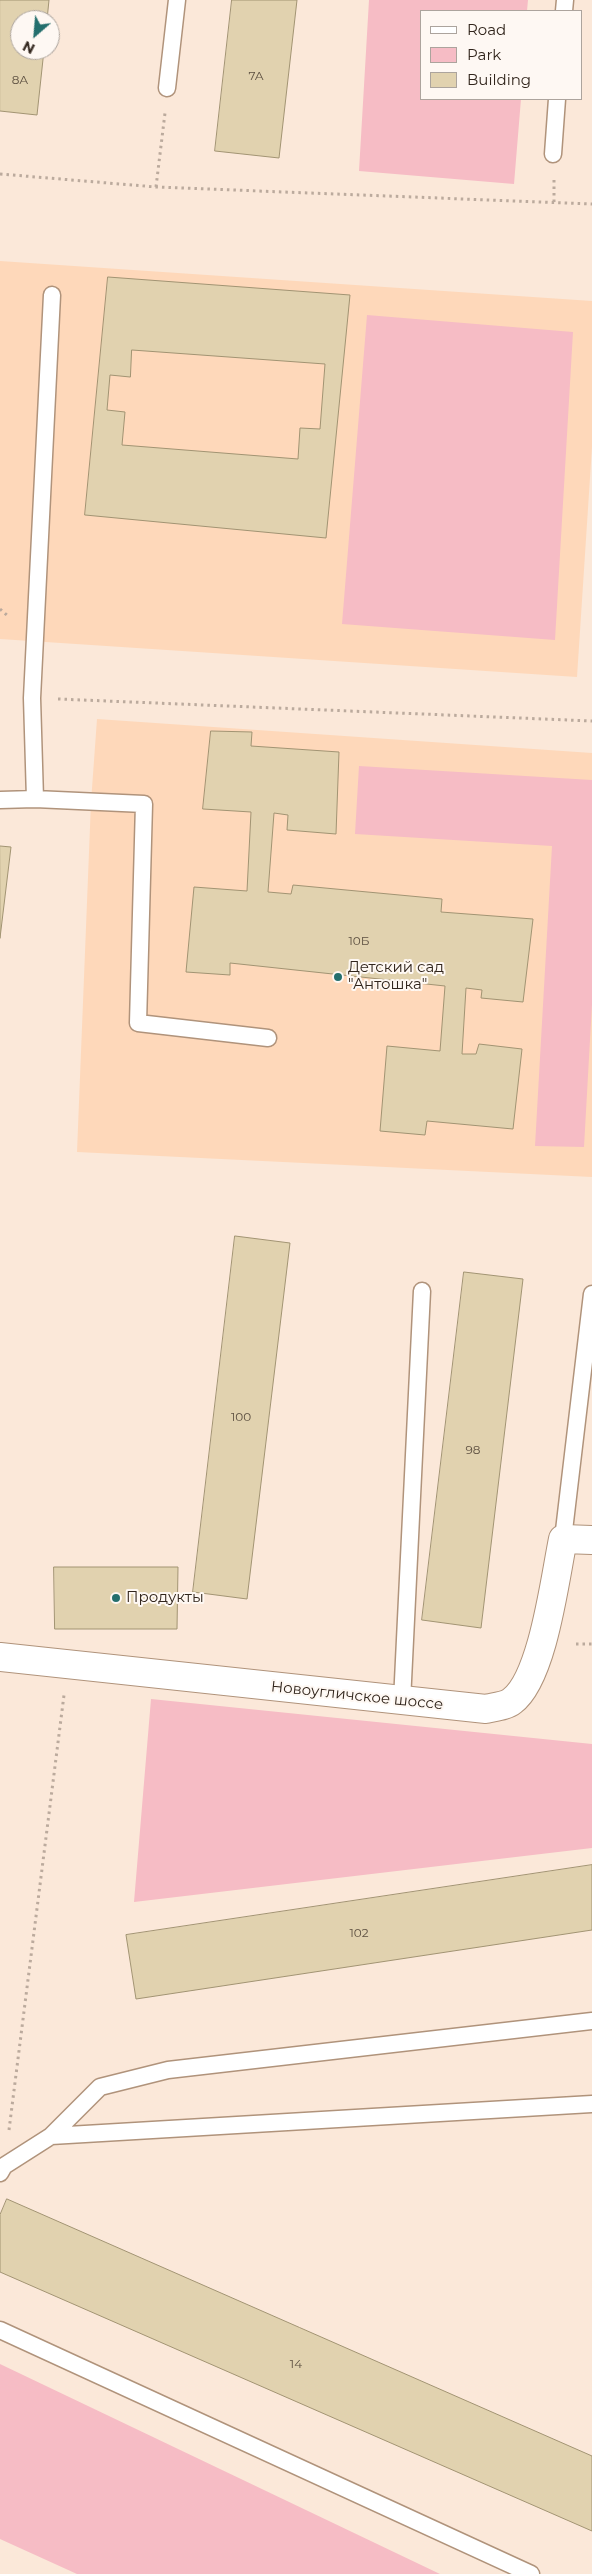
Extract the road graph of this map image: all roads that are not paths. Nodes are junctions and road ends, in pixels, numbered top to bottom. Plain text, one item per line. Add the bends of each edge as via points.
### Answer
1 (177, 0) edge
2 (167, 88) road end
3 (557, 100) edge
4 (553, 154) dead end
5 (52, 294) dead end
6 (34, 799) junction
7 (0, 800) edge
8 (268, 1038) dead end
9 (422, 1291) dead end
10 (592, 1294) edge
11 (563, 1539) junction
12 (592, 1540) edge
13 (0, 1657) edge
14 (402, 1701) junction
15 (592, 2021) edge
16 (592, 2104) edge
17 (51, 2136) junction
18 (2, 2169) edge
19 (0, 2330) edge
20 (531, 2574) edge

1 - 2 lane
3 - 4 lane
5 - 6 lane via 32,698
6 - 7 lane
6 - 8 lane via 144,804 138,1023
9 - 14 lane
10 - 11 lane
11 - 12 street
11 - 14 street, Новоугличское шоссе via 536,1665 524,1689 511,1702 486,1709
13 - 14 street, Новоугличское шоссе
15 - 17 lane via 168,2070 100,2087
16 - 17 lane
17 - 18 lane
19 - 20 lane

